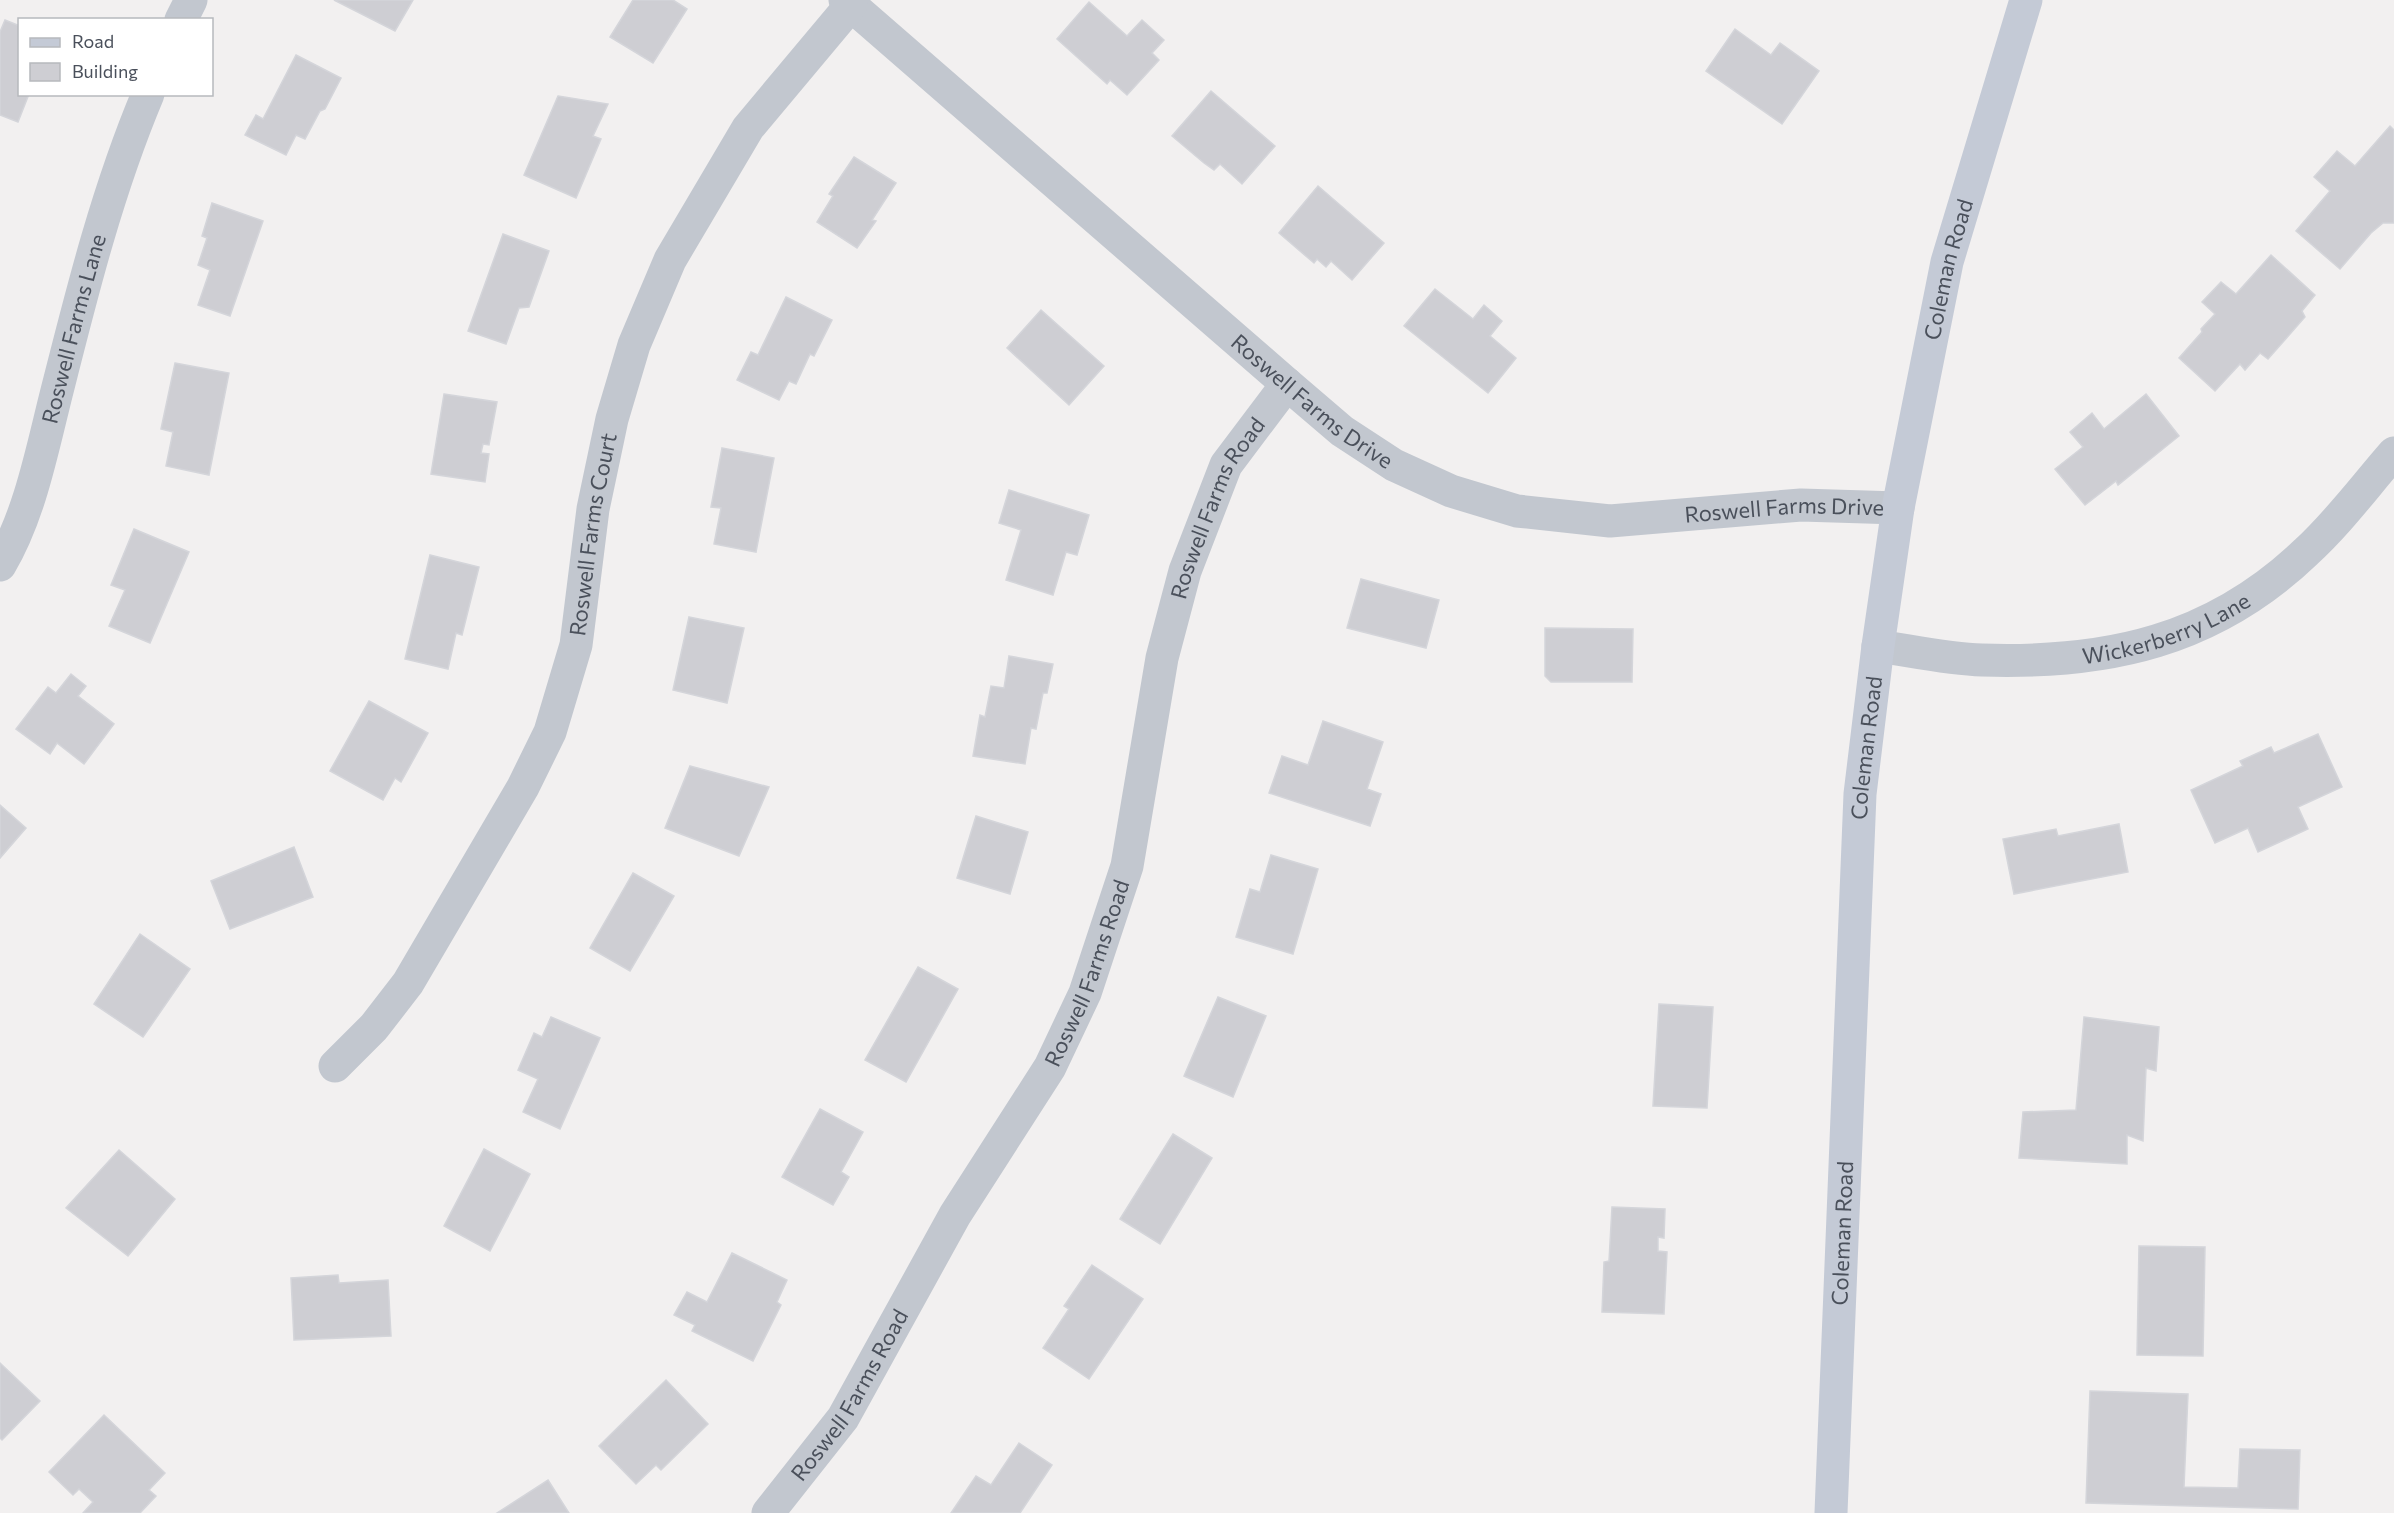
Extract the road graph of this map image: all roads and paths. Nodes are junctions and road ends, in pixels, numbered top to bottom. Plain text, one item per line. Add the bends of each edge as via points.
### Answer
1 (191, 0) edge
2 (2026, 0) edge
3 (848, 3) edge
4 (182, 18) edge
5 (147, 96) edge
6 (1287, 384) junction
7 (2394, 453) edge
8 (1898, 508) junction
9 (0, 565) edge
10 (1878, 646) junction
11 (335, 1066) dead end
12 (768, 1513) edge
13 (1831, 1513) edge

1 - 4 street
2 - 8 street, Coleman Road via 1947,262
3 - 6 street, Roswell Farms Drive
3 - 11 street, Roswell Farms Court via 748,128 670,260 634,345 612,419 593,509 576,645 550,732 523,787 408,983 374,1027
5 - 9 street, Roswell Farms Lane via 98,231 28,501
6 - 8 street, Roswell Farms Drive via 1342,431 1394,465 1451,491 1517,512 1610,521 1801,505
6 - 12 street, Roswell Farms Road via 1226,465 1185,571 1162,658 1127,866 1085,993 1050,1066 955,1215 843,1418
7 - 10 street, Wickerberry Lane via 2307,552 2267,586 2223,614 2175,636 2124,651 2066,659 1980,660
8 - 10 street, Coleman Road
10 - 13 street, Coleman Road via 1860,794

